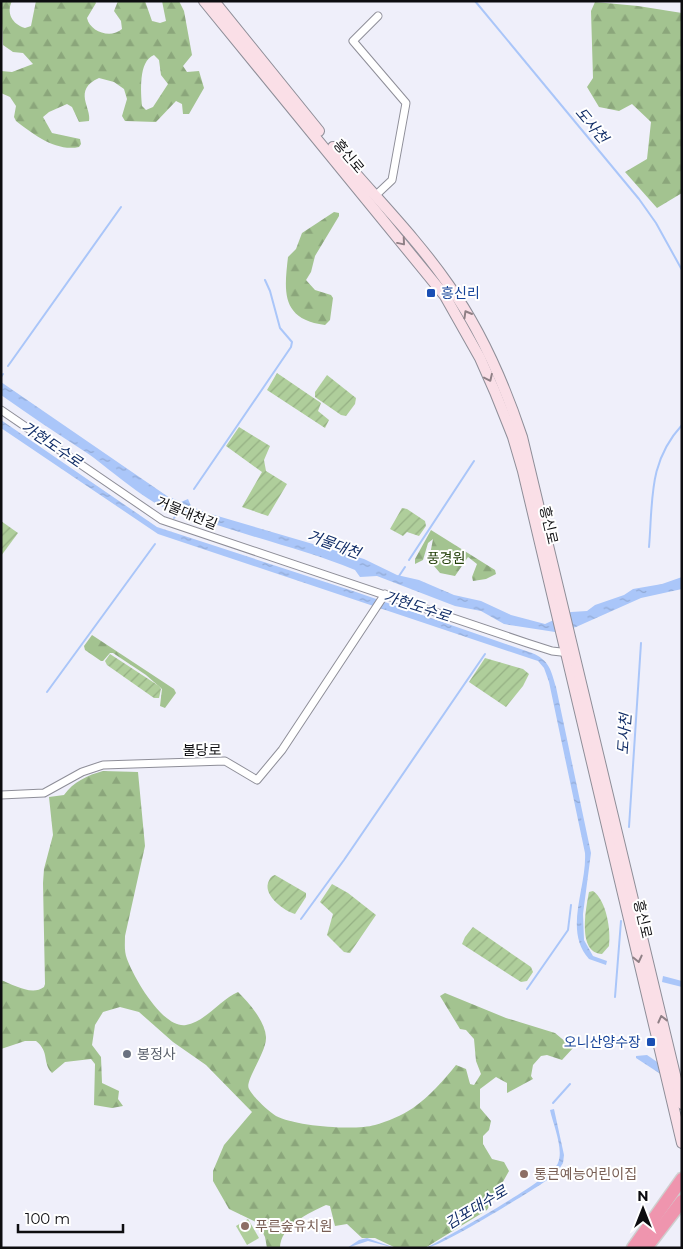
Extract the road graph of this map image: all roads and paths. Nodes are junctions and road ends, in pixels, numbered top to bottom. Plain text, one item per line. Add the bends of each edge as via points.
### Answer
1 (204, 1) edge
2 (214, 1) edge
3 (378, 16) dead end
4 (374, 196) junction
5 (1, 410) edge
6 (385, 594) junction
7 (559, 609) junction
8 (570, 653) junction
9 (1, 795) edge
10 (682, 1104) edge
11 (682, 1143) edge
12 (682, 1179) edge
13 (680, 1203) edge
14 (633, 1248) edge
15 (646, 1248) edge

1 -> 7 main road, 흥신로 via 427,272 452,308 480,358 513,436
2 - 4 main road, 흥신로
3 - 4 street via 353,41 406,103 392,180
7 -> 4 main road, 흥신로 via 522,437 506,391 448,283
5 - 6 street, 거물대천길 via 162,520
6 - 8 street via 526,643
6 - 9 street, 불당로 via 282,750 257,780 225,761 103,765 82,772 44,793
7 - 8 main road, 흥신로
10 -> 8 main road, 흥신로
8 -> 11 main road, 흥신로
12 - 14 highway
13 - 15 highway

